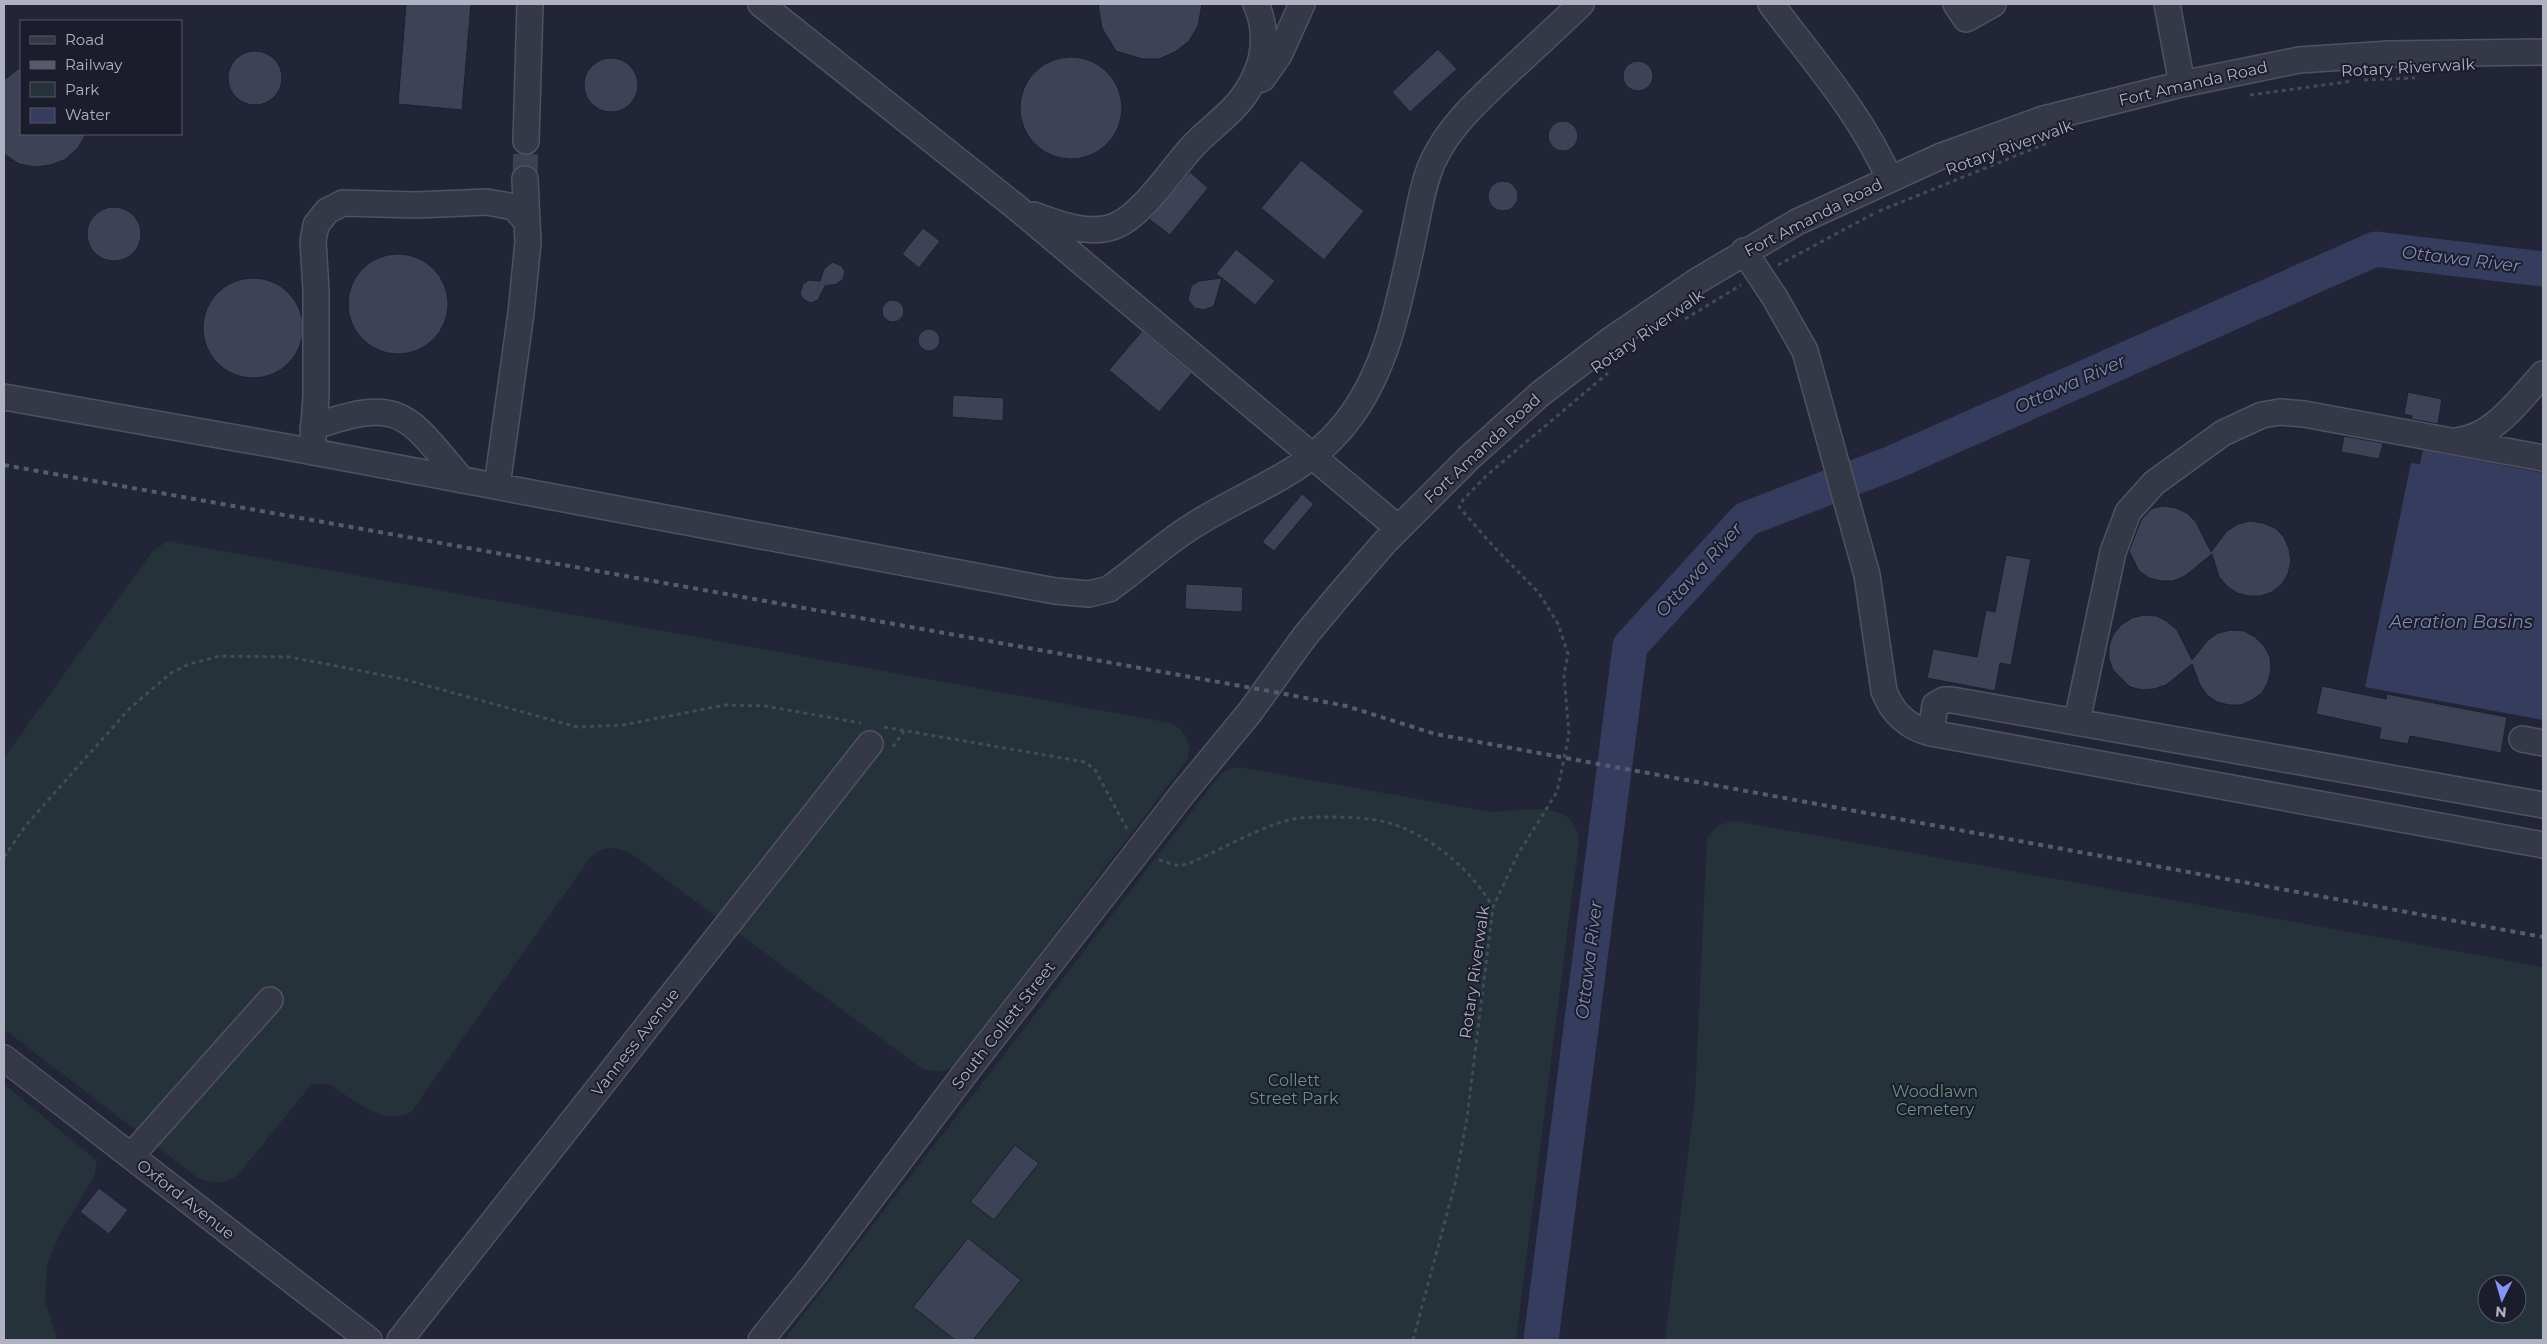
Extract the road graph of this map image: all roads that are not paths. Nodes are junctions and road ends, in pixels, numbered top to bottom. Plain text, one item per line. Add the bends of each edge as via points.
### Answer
1 (530, 4) edge
2 (761, 4) edge
3 (1256, 4) edge
4 (1302, 4) edge
5 (1581, 4) edge
6 (1771, 4) edge
7 (1956, 4) edge
8 (1992, 4) edge
9 (2167, 4) edge
10 (2543, 52) edge
11 (2182, 84) junction
12 (1243, 98) junction
13 (526, 141) tunnel mouth
14 (1889, 178) junction
15 (525, 179) tunnel mouth
16 (1016, 207) junction
17 (527, 222) junction
18 (1744, 251) junction
19 (2543, 374) edge
20 (4, 397) edge
21 (313, 427) junction
22 (2454, 441) junction
23 (312, 452) junction
24 (1313, 456) junction
25 (2543, 458) edge
26 (462, 480) junction
27 (497, 486) junction
28 (1398, 528) junction
29 (1250, 712) joint
30 (2077, 721) junction
31 (871, 732) road end
32 (1931, 733) junction
33 (2543, 805) edge
34 (2543, 845) edge
35 (270, 1000) dead end
36 (4, 1058) edge
37 (131, 1156) junction
38 (369, 1340) edge
39 (400, 1340) edge
40 (761, 1340) edge

1 - 13 street
2 - 16 street
3 - 12 street via 1263,29 1262,57
4 - 12 street via 1279,55
5 - 24 street via 1456,122 1433,162 1425,186 1383,356 1370,385 1345,424
6 - 14 street via 1855,116 1876,148
7 - 8 street via 1966,20
9 - 11 street
10 - 11 street, Fort Amanda Road via 2389,54 2299,60
11 - 14 street, Fort Amanda Road via 2043,120
12 - 16 street via 1194,145 1135,212 1115,226 1078,228
14 - 18 street, Fort Amanda Road
15 - 17 street
16 - 24 street
17 - 21 street via 514,207 488,202 416,205 343,203 327,211 316,225 313,241 316,328
17 - 27 street via 521,313
18 - 28 street, Fort Amanda Road via 1696,280 1540,394
18 - 32 street via 1805,351 1867,575 1887,699 1908,723
19 - 22 street via 2516,404 2483,432
20 - 23 street
21 - 23 street
21 - 26 street via 364,412 379,410 398,415 424,434
22 - 25 street
22 - 30 street via 2332,418 2280,412 2262,415 2231,429 2171,471 2140,498 2128,512 2121,528
23 - 26 street
24 - 27 street via 1187,529 1109,589 1089,594 1055,591
24 - 28 street
26 - 27 street
28 - 29 street, Fort Amanda Road via 1306,634
29 - 40 street, South Collett Street via 1140,849
30 - 32 street via 1944,700 1933,710
30 - 33 street
31 - 39 street, Vanness Avenue
32 - 34 street
35 - 37 street
36 - 37 street, Oxford Avenue
37 - 38 street, Oxford Avenue

